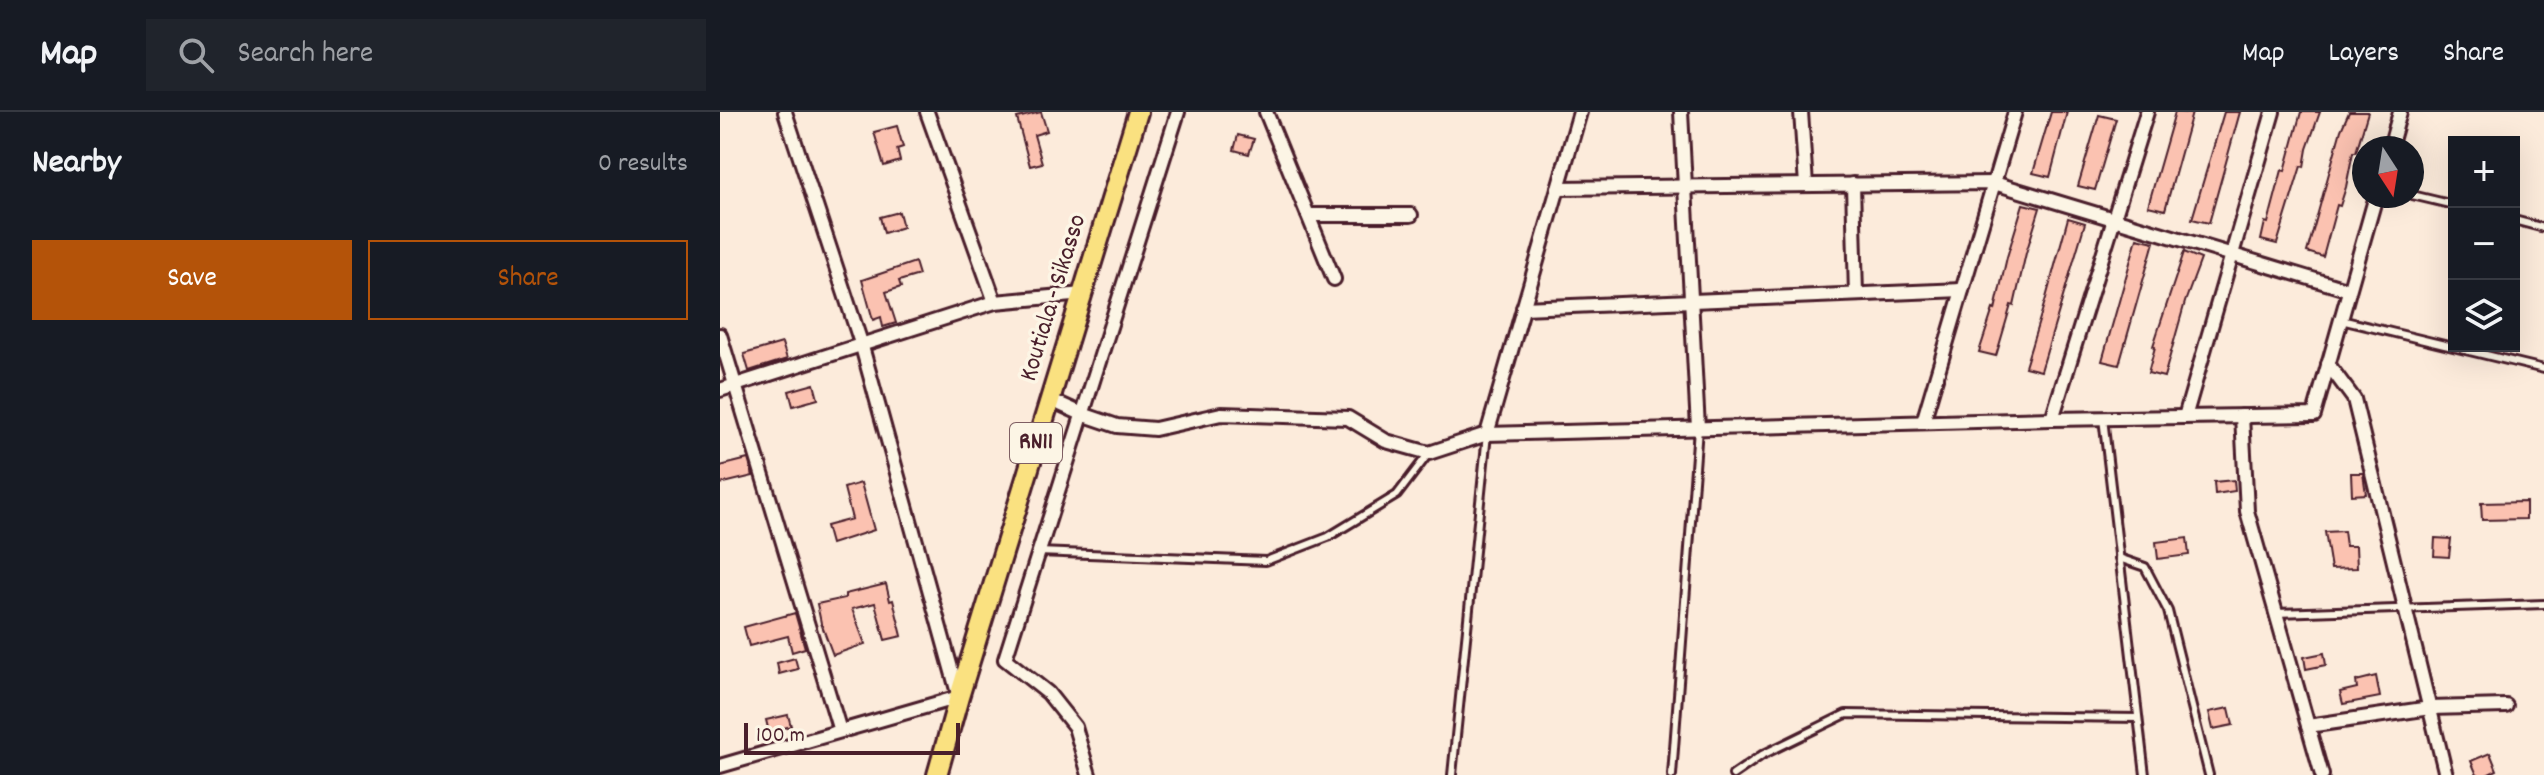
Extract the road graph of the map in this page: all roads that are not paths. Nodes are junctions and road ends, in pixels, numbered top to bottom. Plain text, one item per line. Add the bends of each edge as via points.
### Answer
1 (785, 112) edge
2 (927, 112) edge
3 (1138, 112) edge
4 (1178, 112) edge
5 (1266, 112) edge
6 (1580, 112) edge
7 (1681, 112) edge
8 (1801, 112) edge
9 (2015, 112) edge
10 (2147, 112) edge
11 (2273, 112) edge
12 (2400, 112) edge
13 (2393, 136) edge
14 (1994, 183) junction
15 (1853, 184) junction
16 (1806, 185) junction
17 (1685, 186) junction
18 (1558, 188) junction
19 (2424, 198) edge
20 (2448, 204) edge
21 (2373, 208) edge
22 (1308, 215) junction
23 (1411, 215) dead end
24 (2114, 219) junction
25 (2520, 222) edge
26 (2544, 228) edge
27 (2232, 255) junction
28 (1334, 279) dead end
29 (1962, 290) junction
30 (2349, 290) junction
31 (1083, 294) junction
32 (1856, 294) junction
33 (1692, 301) junction
34 (995, 302) junction
35 (1523, 308) junction
36 (2341, 320) junction
37 (720, 335) edge
38 (861, 343) junction
39 (2328, 364) junction
40 (2544, 369) edge
41 (737, 385) junction
42 (720, 390) edge
43 (1049, 399) junction
44 (1082, 414) junction
45 (2242, 416) junction
46 (2185, 417) junction
47 (2103, 418) junction
48 (2052, 419) junction
49 (1923, 422) junction
50 (1698, 428) junction
51 (1487, 434) junction
52 (1429, 453) junction
53 (1038, 552) junction
54 (2119, 558) junction
55 (2544, 604) edge
56 (2406, 609) junction
57 (2276, 613) junction
58 (959, 697) junction
59 (2506, 706) dead end
60 (2430, 708) junction
61 (2138, 718) junction
62 (2308, 726) junction
63 (840, 731) junction
64 (720, 766) edge
65 (937, 775) edge
66 (1089, 775) edge
67 (1452, 775) edge
68 (1672, 775) edge
69 (1733, 775) edge
70 (2145, 775) edge
71 (2209, 775) edge
72 (2322, 775) edge
73 (2446, 775) edge

1 - 38 street
2 - 34 street
3 - 31 main road, Koutiala - Sikasso / RN11
4 - 44 street
5 - 22 street
6 - 18 street
7 - 17 street
8 - 16 street
9 - 14 street
10 - 24 street
11 - 27 street
12 - 13 street
14 - 15 street
14 - 24 street
14 - 29 street
15 - 16 street
15 - 32 street
16 - 17 street
17 - 18 street
17 - 33 street
18 - 35 street
19 - 20 lane
21 - 30 street
22 - 23 street
22 - 28 street
24 - 27 street
24 - 48 street
25 - 26 lane
27 - 30 street
27 - 46 street
29 - 32 street
29 - 49 street
30 - 36 street
31 - 34 street
31 - 43 main road, Koutiala - Sikasso / RN11
32 - 33 street
33 - 35 street
33 - 50 street
34 - 38 street
35 - 51 street
36 - 39 street
36 - 40 lane
37 - 41 street
38 - 41 street
38 - 58 street
39 - 45 street via 2314,415
39 - 56 street via 2354,399
41 - 42 street
41 - 63 street
43 - 44 street
43 - 58 main road, Koutiala - Sikasso / RN11
44 - 52 street via 1117,426 1155,429 1221,414 1348,418 1386,441
44 - 53 street
45 - 46 street
45 - 57 street via 2247,511
46 - 47 street
47 - 48 street
47 - 54 lane
48 - 49 street
49 - 50 street
50 - 51 street
50 - 68 lane
51 - 52 street
51 - 67 lane
52 - 53 lane via 1397,495 1328,537 1266,561
53 - 66 street via 1005,659 1048,693 1075,727
54 - 61 lane
54 - 71 lane via 2145,567 2168,611
55 - 56 lane
56 - 57 lane
56 - 60 street
57 - 62 street
58 - 63 street
58 - 65 main road, Koutiala - Sikasso / RN11
59 - 60 street
60 - 62 street
60 - 73 street
61 - 69 lane via 1846,714
61 - 70 lane
62 - 72 street
63 - 64 street

